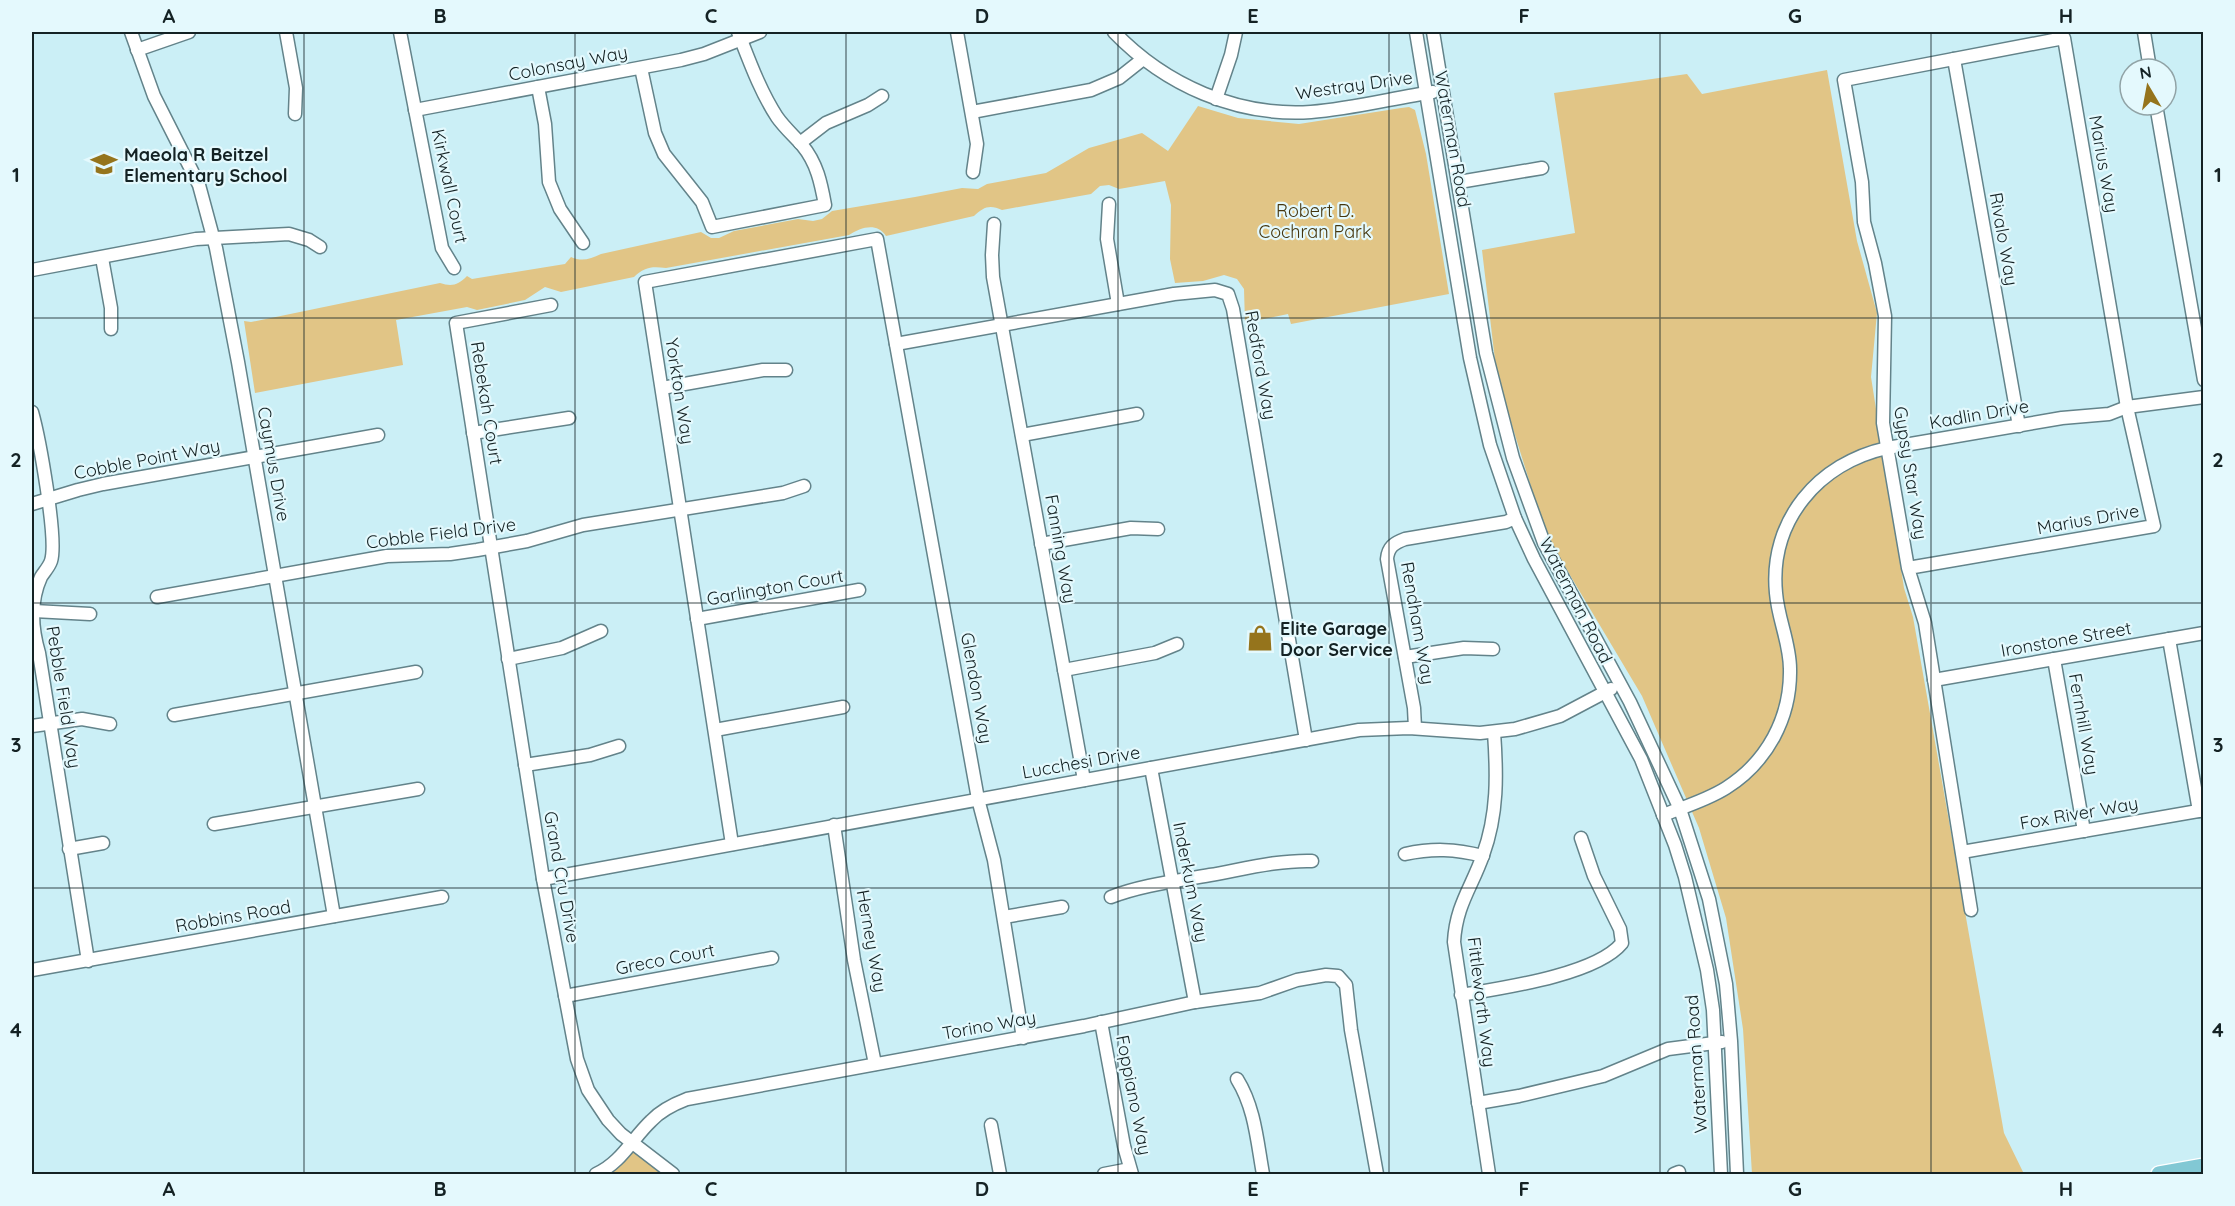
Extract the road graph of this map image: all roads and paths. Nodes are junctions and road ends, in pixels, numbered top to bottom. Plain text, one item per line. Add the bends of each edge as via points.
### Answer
1 (131, 32) edge
2 (189, 32) edge
3 (286, 32) edge
4 (400, 32) edge
5 (760, 32) edge
6 (957, 32) edge
7 (1114, 32) edge
8 (1236, 32) edge
9 (1416, 32) edge
10 (1433, 32) edge
11 (2144, 32) edge
12 (740, 36) edge
13 (137, 50) junction
14 (2148, 57) edge
15 (1143, 59) junction
16 (1954, 59) junction
17 (641, 68) junction
18 (538, 87) junction
19 (1443, 91) junction
20 (1427, 93) junction
21 (882, 96) dead end
22 (1216, 99) junction
23 (415, 110) junction
24 (972, 112) junction
25 (295, 114) dead end
26 (2158, 117) edge
27 (800, 143) junction
28 (1542, 168) dead end
29 (973, 172) dead end
30 (1459, 182) junction
31 (1109, 204) dead end
32 (994, 224) dead end
33 (213, 238) junction
34 (583, 243) dead end
35 (320, 247) dead end
36 (102, 258) junction
37 (454, 268) dead end
38 (32, 270) edge
39 (1118, 304) junction
40 (551, 305) dead end
41 (1002, 325) junction
42 (111, 329) dead end
43 (896, 344) junction
44 (786, 370) dead end
45 (2204, 380) edge
46 (662, 388) junction
47 (2204, 397) edge
48 (2127, 407) junction
49 (32, 412) edge
50 (1137, 414) dead end
51 (569, 418) dead end
52 (2019, 426) junction
53 (473, 433) junction
54 (378, 435) dead end
55 (1022, 435) junction
56 (1887, 448) junction
57 (255, 457) junction
58 (804, 486) dead end
59 (48, 500) junction
60 (32, 504) edge
61 (680, 510) junction
62 (1515, 518) junction
63 (1158, 529) dead end
64 (1041, 544) junction
65 (490, 548) junction
66 (1908, 568) junction
67 (275, 577) junction
68 (859, 590) dead end
69 (157, 597) dead end
70 (34, 611) junction
71 (90, 614) dead end
72 (697, 619) junction
73 (601, 631) dead end
74 (2204, 633) edge
75 (2169, 639) junction
76 (1177, 644) dead end
77 (1493, 650) dead end
78 (1405, 657) junction
79 (508, 659) junction
80 (2054, 659) junction
81 (1064, 670) junction
82 (416, 672) dead end
83 (1934, 680) junction
84 (1620, 684) junction
85 (1605, 692) junction
86 (295, 694) junction
87 (843, 707) dead end
88 (174, 715) dead end
89 (49, 723) junction
90 (110, 724) dead end
91 (32, 726) edge
92 (1415, 728) junction
93 (715, 730) junction
94 (1494, 732) junction
95 (1306, 740) junction
96 (619, 746) dead end
97 (525, 765) junction
98 (1151, 768) junction
99 (1084, 780) junction
100 (418, 789) dead end
101 (978, 799) junction
102 (315, 807) junction
103 (1680, 808) junction
104 (2201, 811) edge
105 (1663, 815) junction
106 (214, 824) dead end
107 (834, 825) junction
108 (2084, 831) junction
109 (1581, 838) dead end
110 (103, 843) dead end
111 (732, 844) junction
112 (69, 849) junction
113 (1962, 852) junction
114 (1405, 854) dead end
115 (1483, 856) junction
116 (1312, 861) dead end
117 (543, 879) junction
118 (1172, 882) junction
119 (442, 897) dead end
120 (1111, 897) dead end
121 (1062, 907) dead end
122 (1971, 910) dead end
123 (334, 916) junction
124 (1004, 917) junction
125 (772, 958) dead end
126 (88, 961) junction
127 (32, 970) edge
128 (1461, 995) junction
129 (565, 996) junction
130 (1195, 1002) junction
131 (1101, 1022) junction
132 (1023, 1038) junction
133 (1731, 1041) junction
134 (1715, 1042) junction
135 (875, 1064) junction
136 (1237, 1079) dead end
137 (1478, 1103) junction
138 (991, 1125) dead end
139 (632, 1143) junction
140 (2204, 1166) edge
141 (1131, 1172) edge
142 (596, 1174) edge
143 (673, 1174) edge
144 (1000, 1174) edge
145 (1104, 1174) edge
146 (1263, 1174) edge
147 (1377, 1174) edge
148 (1489, 1174) edge
149 (1721, 1174) edge
150 (1737, 1174) edge
151 (2158, 1174) edge

1 - 13 street, Caymus Drive
2 - 13 street
3 - 25 street via 296,88
4 - 23 street, Kirkwall Court
5 - 12 street, Colonsay Way
6 - 24 street
7 - 15 street, Westray Drive
8 - 22 street
9 - 20 street, Waterman Road
10 - 19 street, Waterman Road
11 - 14 street
12 - 17 street, Colonsay Way via 704,54
12 - 27 street via 770,106
13 - 33 street, Caymus Drive via 154,96 199,185
15 - 22 street, Westray Drive
15 - 24 street via 1119,78 1091,90
16 - 48 street, Marius Way via 2064,38
16 - 52 street, Rivalo Way
16 - 56 street, Gypsy Star Way via 1844,80 1862,182 1864,222 1885,316 1882,406
17 - 18 street, Colonsay Way
17 - 27 street via 664,154 702,202 712,227 825,205 815,166
18 - 23 street, Colonsay Way
18 - 34 street via 549,182 560,209
19 - 20 street, Westray Drive
19 - 30 street, Waterman Road
20 - 22 street, Westray Drive via 1310,112 1258,110
20 - 62 street, Waterman Road via 1473,368 1490,445
21 - 27 street via 826,123
23 - 37 street, Kirkwall Court via 442,248
24 - 29 street via 977,144
26 - 45 street
28 - 30 street
30 - 84 street, Waterman Road via 1486,353 1513,458 1544,543
31 - 39 street via 1107,239
32 - 41 street, Fanning Way via 992,255
33 - 35 street via 288,234
33 - 36 street
33 - 57 street, Caymus Drive
36 - 38 street
36 - 42 street
39 - 41 street, Redford Way
39 - 95 street, Redford Way via 1215,290 1228,294
40 - 53 street, Rebekah Court via 456,322
41 - 43 street, Redford Way
41 - 55 street, Fanning Way
43 - 46 street, Yorkton Way via 877,239 645,282
43 - 101 street, Glendon Way
44 - 46 street via 763,370
46 - 61 street, Yorkton Way
47 - 48 street, Kadlin Drive
48 - 52 street, Kadlin Drive via 2109,414
48 - 66 street, Marius Drive via 2154,526
49 - 59 street, Pebble Field Way
50 - 55 street
51 - 53 street
52 - 56 street, Kadlin Drive
53 - 65 street, Rebekah Court
54 - 57 street, Cobble Point Way
55 - 64 street, Fanning Way
56 - 66 street, Gypsy Star Way
56 - 103 street, Kadlin Drive via 1860,455 1830,472 1805,496 1790,519 1782,538 1775,579 1790,669 1781,722 1765,752 1742,777 1709,797
57 - 59 street, Cobble Point Way via 103,484
57 - 67 street, Caymus Drive
58 - 61 street, Cobble Field Drive
59 - 60 street, Cobble Point Way
59 - 70 street, Pebble Field Way via 51,561 41,578
61 - 65 street, Cobble Field Drive via 568,528
61 - 72 street, Yorkton Way
62 - 78 street, Rendham Way via 1405,539 1391,546 1387,559
62 - 85 street, Waterman Road via 1552,597
63 - 64 street via 1131,528
64 - 81 street, Fanning Way
65 - 67 street, Cobble Field Drive via 387,556
65 - 79 street, Grand Cru Drive
66 - 83 street, Gypsy Star Way via 1923,616
67 - 69 street, Cobble Field Drive
67 - 86 street, Caymus Drive
68 - 72 street, Garlington Court
70 - 71 street
70 - 89 street, Pebble Field Way via 33,633
72 - 93 street, Yorkton Way
73 - 79 street via 562,648
74 - 75 street, Ironstone Street
75 - 80 street, Ironstone Street
75 - 104 street
76 - 81 street via 1155,653
77 - 78 street via 1464,648
78 - 92 street, Rendham Way
79 - 97 street, Grand Cru Drive
80 - 83 street, Ironstone Street
80 - 108 street, Fernhill Way
81 - 99 street, Fanning Way
82 - 86 street
83 - 113 street, Gypsy Star Way
84 - 85 street, Lucchesi Drive
84 - 103 street, Waterman Road
85 - 94 street, Lucchesi Drive via 1538,724
85 - 105 street, Waterman Road via 1641,759
86 - 88 street
86 - 102 street, Caymus Drive
87 - 93 street
89 - 90 street via 82,718
89 - 91 street
89 - 112 street, Pebble Field Way
92 - 94 street, Lucchesi Drive
92 - 95 street, Lucchesi Drive via 1359,730
93 - 111 street, Yorkton Way
94 - 115 street, Fittleworth Way via 1497,790
95 - 98 street, Lucchesi Drive
96 - 97 street via 590,755
97 - 117 street, Grand Cru Drive
98 - 99 street, Lucchesi Drive
98 - 118 street, Inderkum Way
99 - 101 street, Lucchesi Drive
100 - 102 street
101 - 107 street, Lucchesi Drive
101 - 124 street, Glendon Way
102 - 106 street
102 - 123 street, Caymus Drive
103 - 105 street, Kadlin Drive
103 - 133 street, Waterman Road via 1709,899 1726,984
104 - 108 street, Fox River Way
105 - 134 street, Waterman Road via 1685,877 1700,937
107 - 111 street, Lucchesi Drive
107 - 135 street, Herney Way via 854,960
108 - 113 street, Fox River Way
109 - 128 street via 1594,876 1620,929 1622,943 1615,952 1573,971
110 - 112 street
111 - 117 street, Lucchesi Drive
112 - 126 street, Pebble Field Way
113 - 122 street, Gypsy Star Way
114 - 115 street via 1439,849
115 - 128 street, Fittleworth Way via 1464,896 1455,928
116 - 118 street via 1290,861
117 - 129 street, Grand Cru Drive
118 - 120 street
118 - 130 street, Inderkum Way
119 - 123 street, Robbins Road
121 - 124 street
123 - 126 street, Robbins Road
124 - 132 street, Glendon Way
125 - 129 street, Greco Court
126 - 127 street, Robbins Road
128 - 137 street, Fittleworth Way
129 - 139 street, Grand Cru Drive via 577,1059 588,1090 608,1120
130 - 131 street, Torino Way
130 - 147 street, Torino Way via 1260,993 1297,980 1338,976 1346,985
131 - 132 street, Torino Way
131 - 141 street, Foppiano Way
132 - 135 street, Torino Way
133 - 134 street
133 - 150 street, Waterman Road
134 - 137 street via 1668,1049 1603,1076
134 - 149 street, Waterman Road
135 - 139 street, Torino Way via 687,1098 653,1118
136 - 146 street via 1252,1113
137 - 148 street, Fittleworth Way
138 - 144 street
139 - 142 street, Torino Way via 614,1163
139 - 143 street, Grand Cru Drive
140 - 151 main road
141 - 145 street

